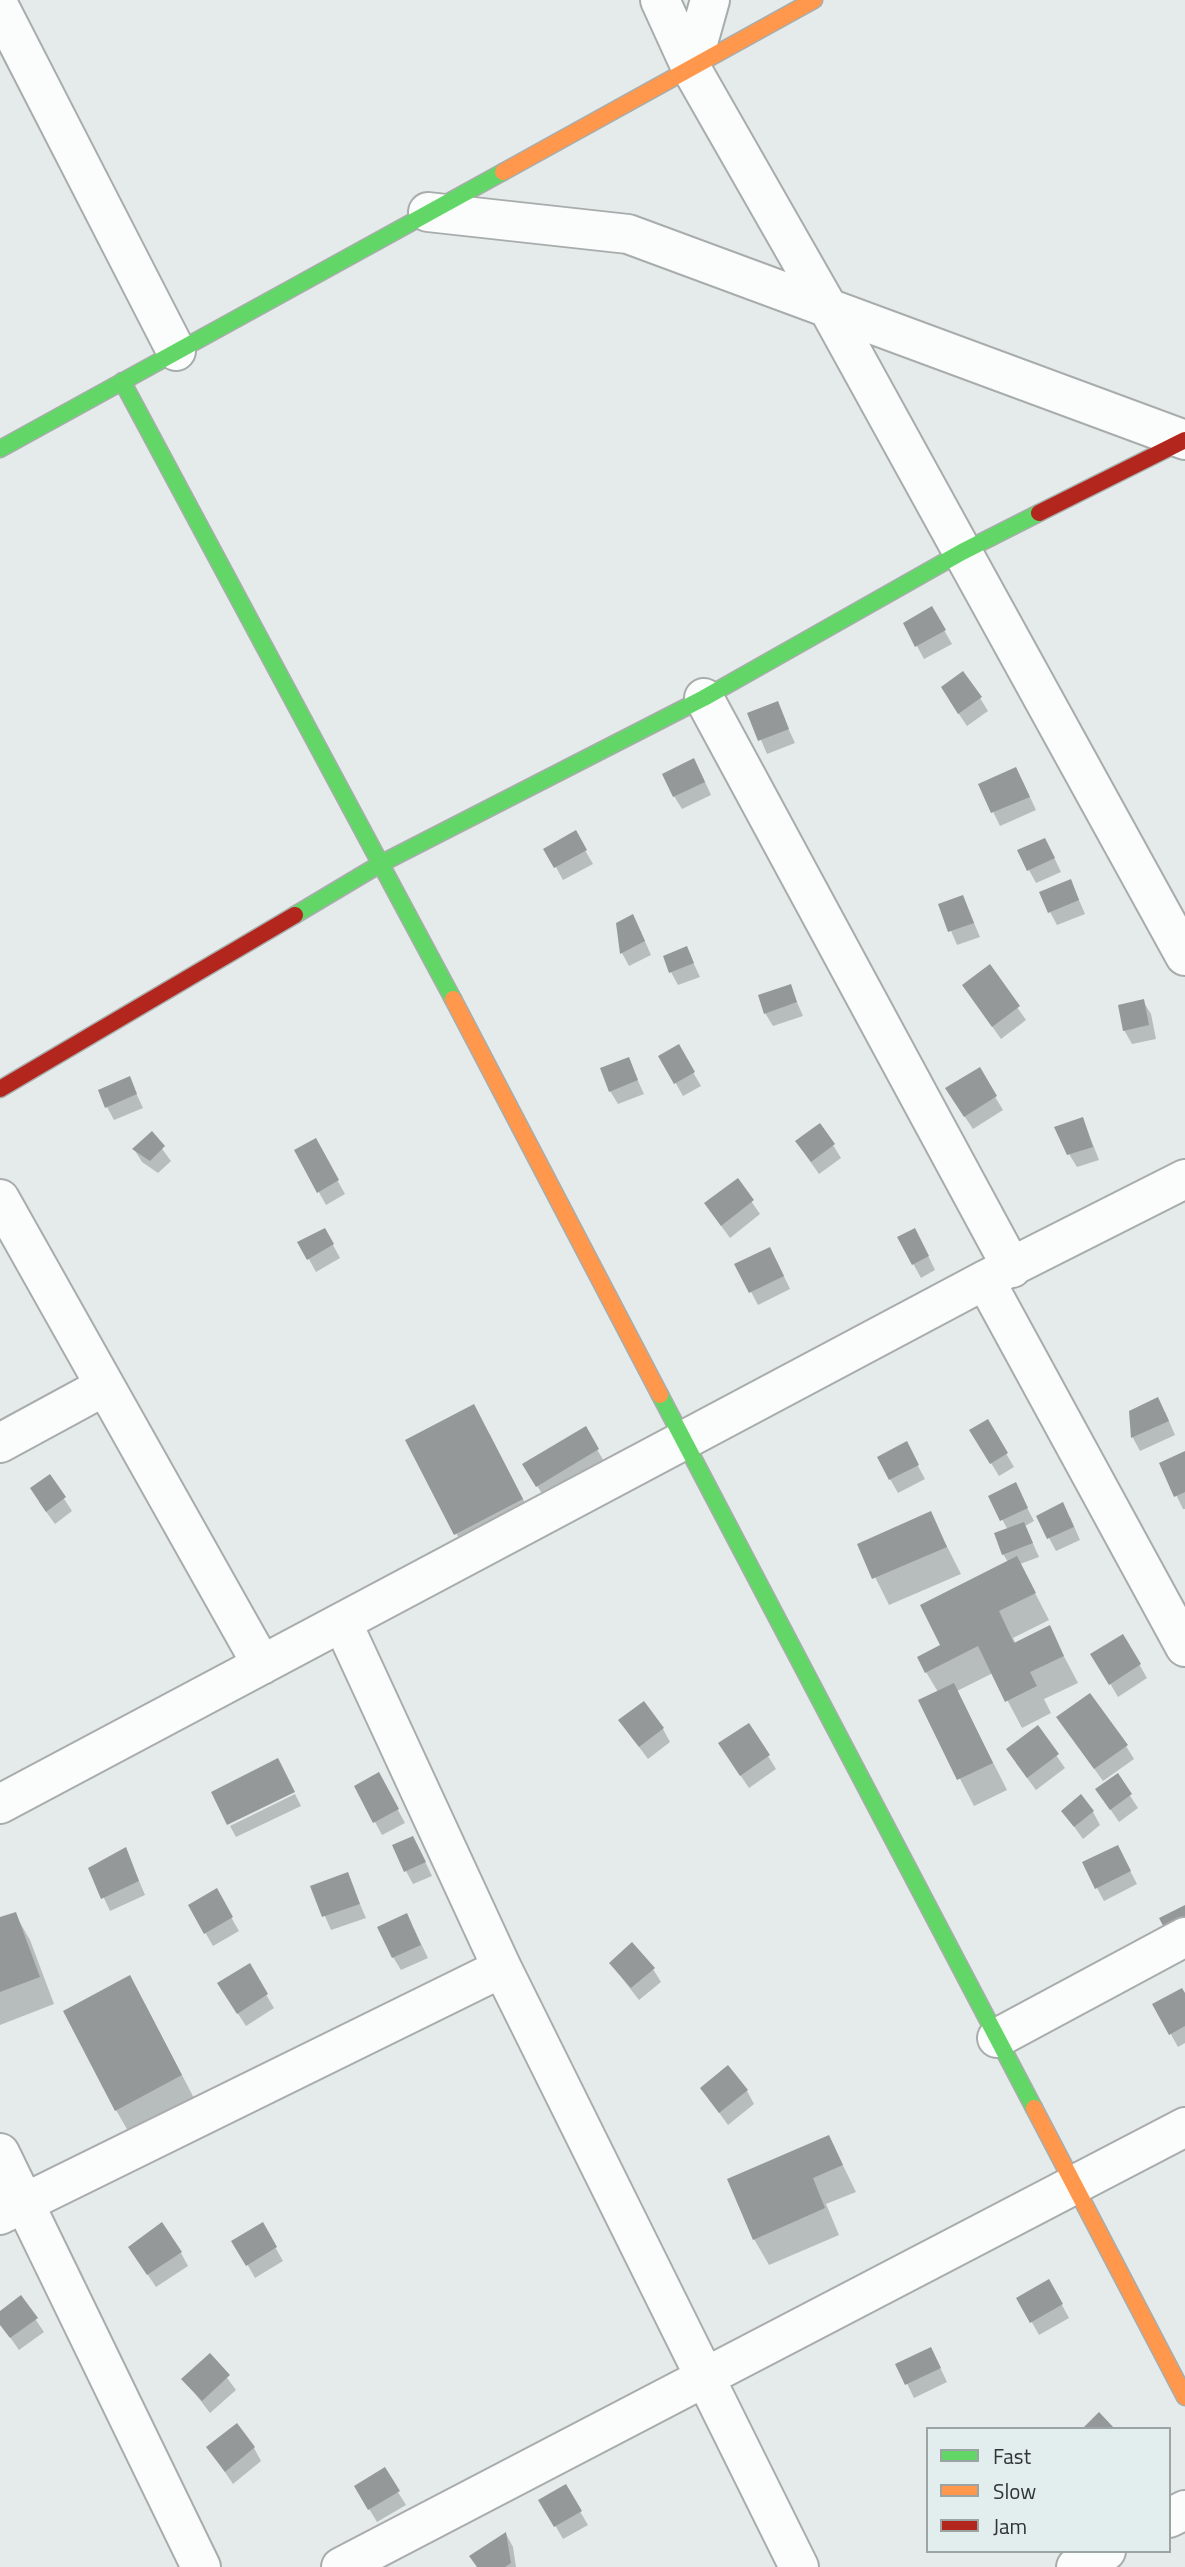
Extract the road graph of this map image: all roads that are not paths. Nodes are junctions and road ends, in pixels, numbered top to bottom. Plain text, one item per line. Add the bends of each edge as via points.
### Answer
1 (660, 0) edge
2 (710, 0) edge
3 (814, 0) edge
4 (0, 8) edge
5 (691, 68) junction
6 (429, 212) junction
7 (828, 308) junction
8 (176, 351) junction
9 (122, 381) junction
10 (1185, 440) edge
11 (0, 449) edge
12 (962, 552) junction
13 (704, 698) junction
14 (382, 863) junction
15 (1185, 956) edge
16 (0, 1089) edge
17 (1185, 1179) edge
18 (0, 1199) edge
19 (998, 1274) junction
20 (105, 1386) junction
21 (684, 1440) junction
22 (0, 1443) edge
23 (342, 1622) junction
24 (1185, 1647) edge
25 (262, 1665) junction
26 (0, 1804) edge
27 (1185, 1937) edge
28 (502, 1968) junction
29 (997, 2038) junction
30 (1185, 2127) edge
31 (0, 2153) edge
32 (1074, 2186) junction
33 (12, 2209) edge
34 (706, 2378) junction
35 (1185, 2397) edge
36 (1102, 2553) edge
37 (201, 2567) edge
38 (341, 2567) edge
39 (799, 2567) edge
40 (1076, 2567) edge

1 - 5 street
2 - 5 street
3 - 5 street
4 - 8 street
5 - 6 street
5 - 7 street
6 - 7 street via 628,234
6 - 8 street
7 - 10 street
7 - 12 street
8 - 9 street
9 - 11 street
9 - 14 street
10 - 12 street
12 - 13 street
12 - 15 street
13 - 14 street
13 - 19 street
14 - 16 street
14 - 21 street
17 - 19 street
18 - 20 street
19 - 21 street
19 - 24 street
20 - 22 street
20 - 25 street
21 - 23 street
21 - 29 street
23 - 25 street
23 - 28 street
25 - 26 street
27 - 29 street
28 - 33 street
28 - 34 street
29 - 32 street
30 - 32 street
31 - 33 street
32 - 34 street
32 - 35 street
33 - 37 street
34 - 38 street
34 - 39 street
36 - 40 street

